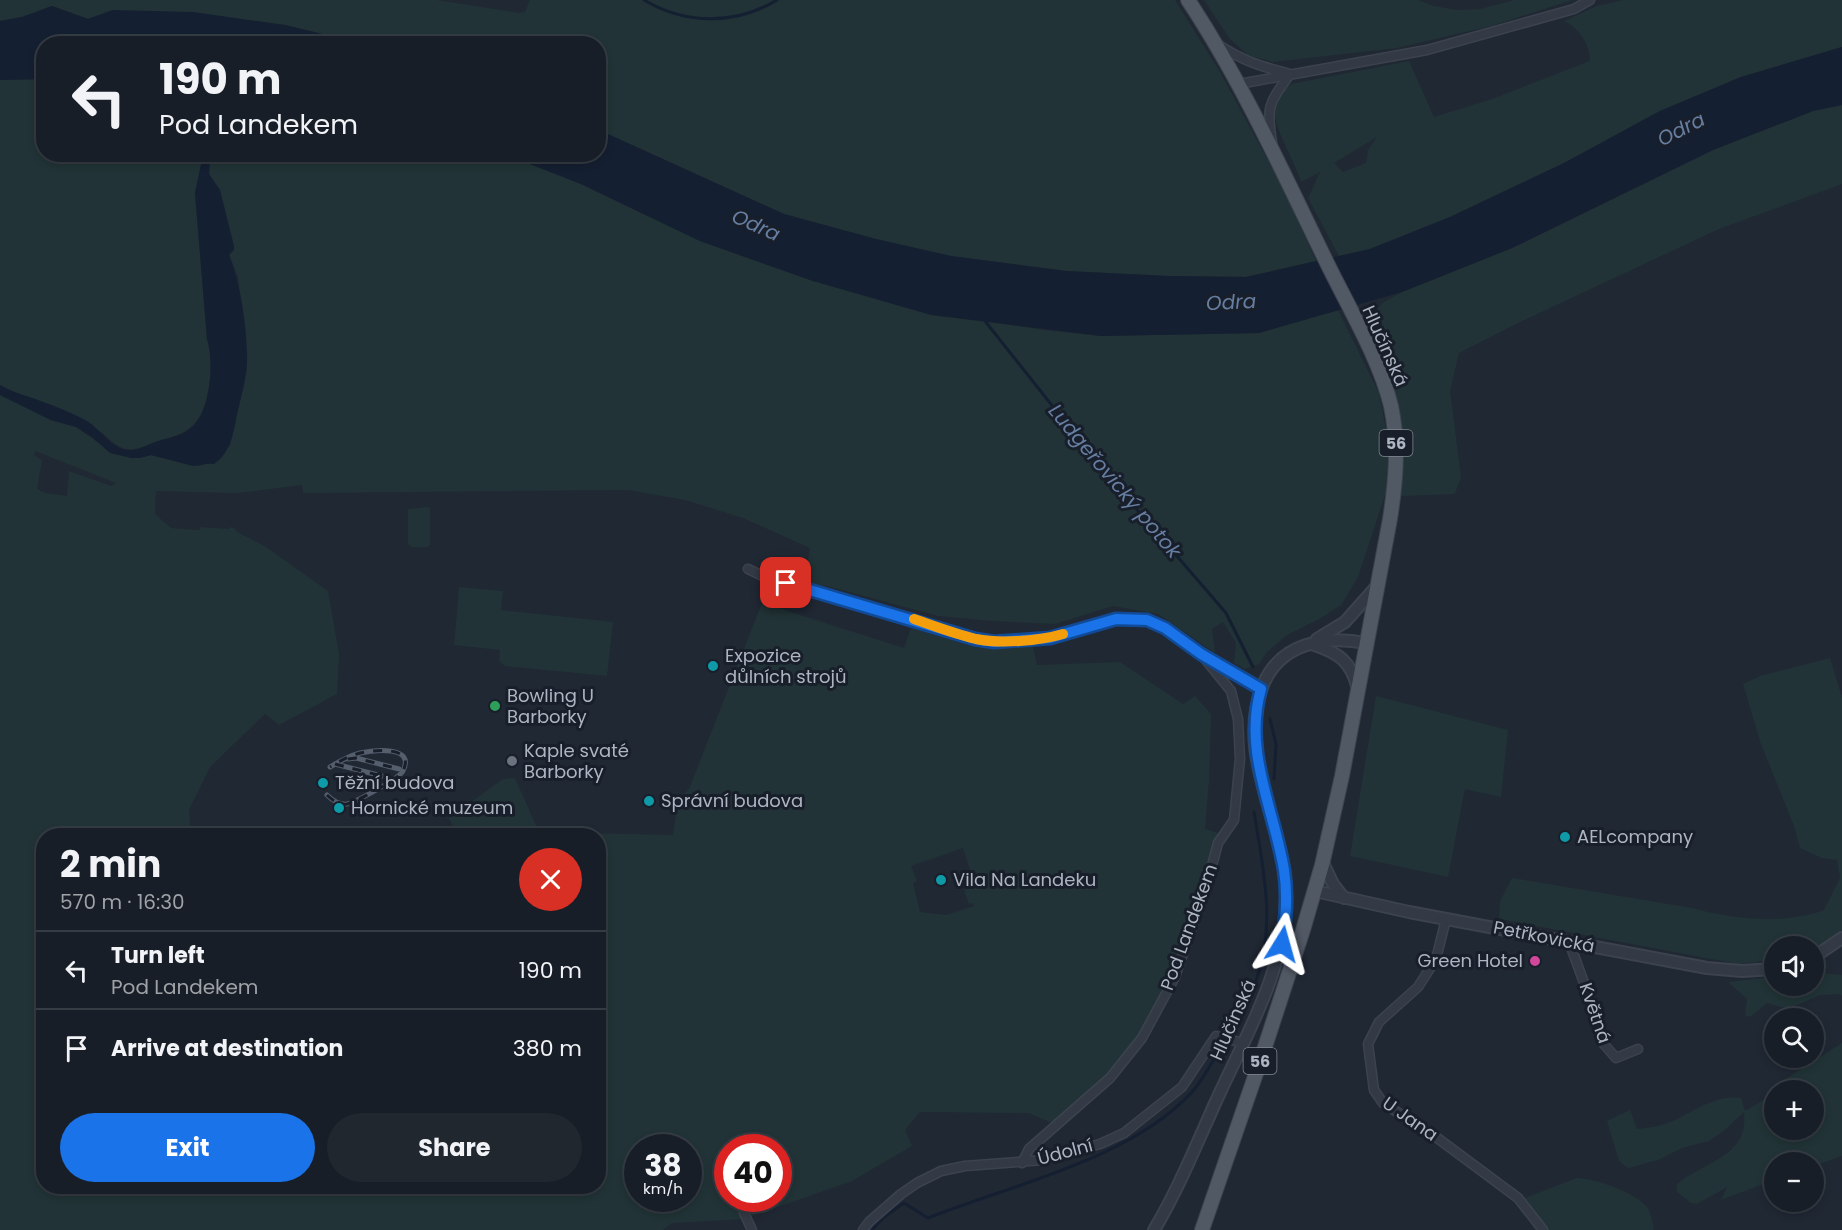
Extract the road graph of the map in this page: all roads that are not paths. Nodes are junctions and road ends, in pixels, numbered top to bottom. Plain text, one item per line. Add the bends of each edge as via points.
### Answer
1 (1188, 0) edge
2 (1590, 0) edge
3 (1214, 41) junction
4 (1290, 74) junction
5 (1239, 84) junction
6 (1274, 154) junction
7 (748, 569) dead end
8 (1377, 585) junction
9 (1309, 643) junction
10 (1366, 643) junction
11 (1201, 654) junction
12 (1261, 689) junction
13 (1358, 689) junction
14 (1323, 863) junction
15 (1315, 891) junction
16 (1344, 898) junction
17 (1446, 919) junction
18 (1842, 938) edge
19 (1571, 943) junction
20 (1824, 950) edge
21 (1764, 970) edge
22 (1243, 1043) junction
23 (1638, 1049) dead end
24 (1022, 1162) junction
25 (744, 1213) dead end
26 (752, 1230) edge
27 (863, 1230) edge
28 (1154, 1230) edge
29 (1202, 1230) edge
30 (1543, 1230) edge

1 - 3 main road, Hlučínská / 56
2 - 4 street via 1574,9 1438,47
3 - 4 street via 1242,59
3 - 5 main road, Hlučínská / 56
4 - 5 street
4 - 6 street via 1273,99 1268,115
5 - 6 main road, Hlučínská / 56
6 - 8 main road, Hlučínská / 56 via 1388,394 1396,445 1394,490
7 - 11 street, Pod Landekem via 769,579 975,639 994,642 1050,638 1116,619 1147,620
8 - 9 street via 1337,628
8 - 10 main road, Hlučínská / 56
9 - 10 street, Hlučínská
9 - 12 street, Hlučínská via 1280,659
9 - 13 street via 1345,661 1353,671
10 - 13 main road, Hlučínská / 56
11 - 12 street, Pod Landekem
11 - 24 street, Pod Landekem via 1231,691 1238,719 1240,759 1234,820 1218,843 1175,977 1142,1038 1110,1078 1029,1149
12 - 22 street, Hlučínská via 1255,742 1285,872 1286,912 1276,968
13 - 14 main road, Hlučínská / 56
14 - 15 main road, 56
14 - 16 street
15 - 16 street, Petřkovická
15 - 29 main road, 56
16 - 17 street, Petřkovická
17 - 19 street, Petřkovická
17 - 30 street, U Jana via 1436,959 1418,987 1379,1022 1368,1044 1374,1090 1383,1103 1518,1198
18 - 20 street
19 - 21 street, Petřkovická via 1720,969
19 - 23 street, Květná via 1602,1042 1616,1058
22 - 24 street, Údolní via 1216,1036 1182,1087 1124,1133 1072,1152
22 - 28 street, Hlučínská
24 - 27 street, Údolní via 966,1166 933,1174 883,1208
25 - 26 street

